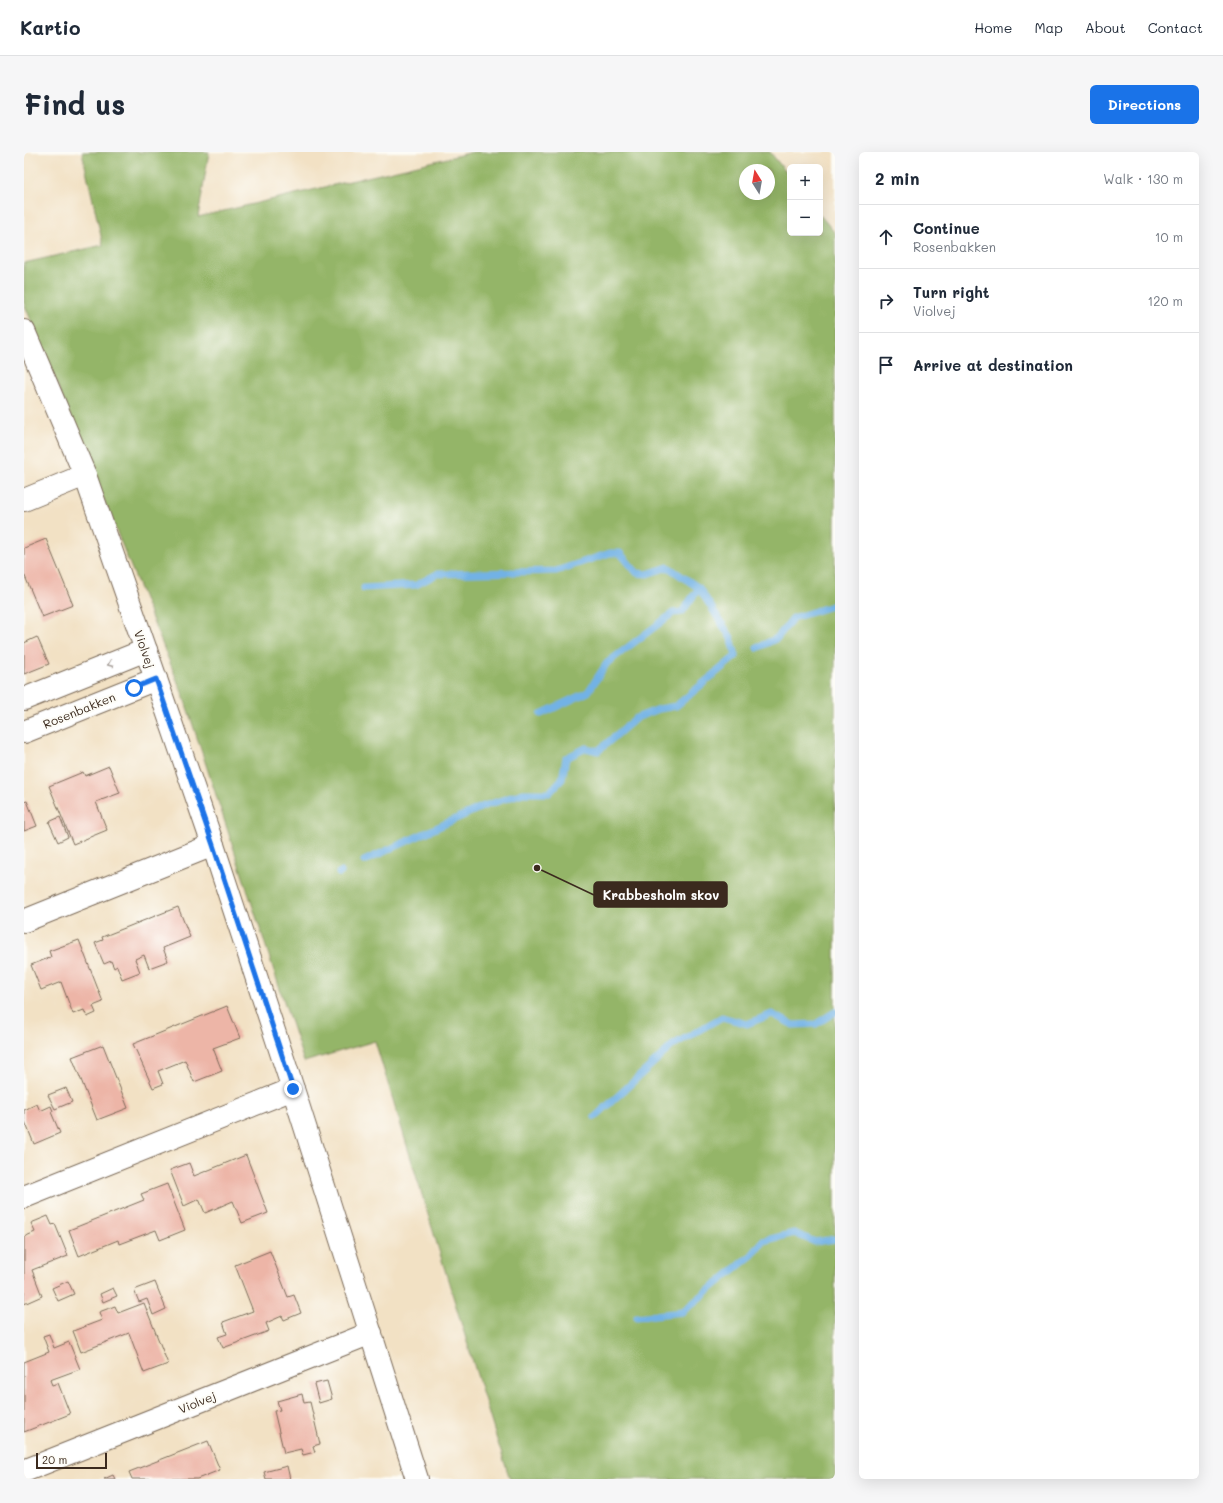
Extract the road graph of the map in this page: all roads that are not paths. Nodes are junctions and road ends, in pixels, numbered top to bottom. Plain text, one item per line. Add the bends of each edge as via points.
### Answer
1 (24, 331) edge
2 (85, 475) junction
3 (24, 500) edge
4 (146, 650) junction
5 (156, 679) junction
6 (24, 699) edge
7 (24, 732) edge
8 (213, 845) junction
9 (24, 921) edge
10 (293, 1089) junction
11 (24, 1197) edge
12 (370, 1333) junction
13 (24, 1471) edge
14 (417, 1479) edge

1 - 2 street, Violvej
2 - 3 street
2 - 4 street, Violvej
4 - 5 street, Violvej
4 -> 6 street
5 - 7 street, Rosenbakken
5 - 8 street, Violvej
8 - 9 street
8 - 10 street, Violvej
10 - 11 street
10 - 12 street, Violvej
12 - 13 street, Violvej
12 - 14 street, Violvej

